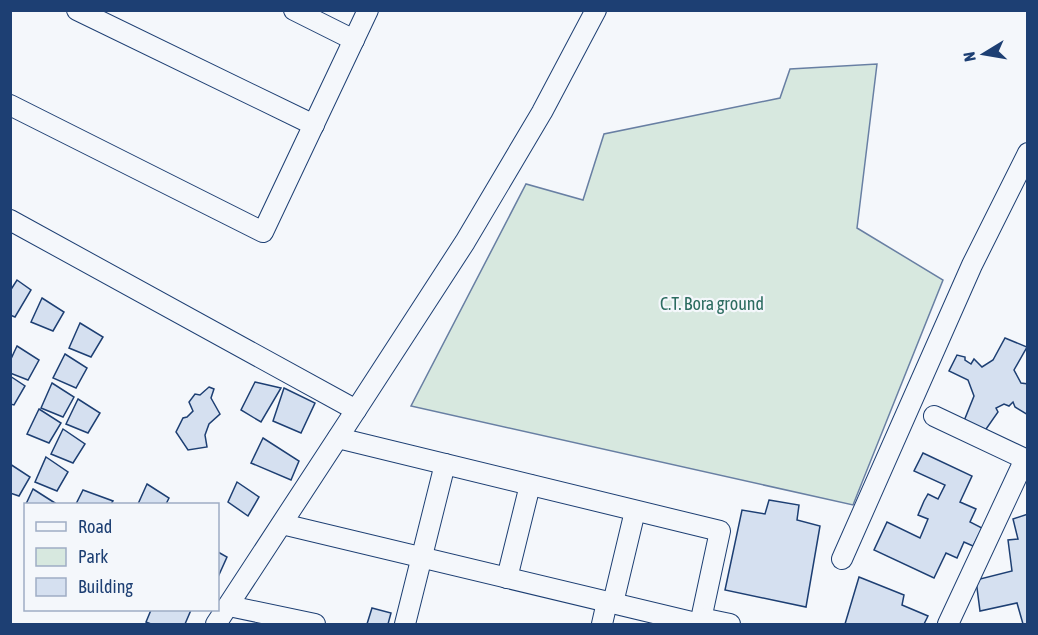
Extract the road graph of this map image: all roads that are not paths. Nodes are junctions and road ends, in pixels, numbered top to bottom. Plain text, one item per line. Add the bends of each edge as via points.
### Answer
1 (77, 10) edge
2 (294, 10) edge
3 (368, 10) edge
4 (589, 13) edge
5 (354, 40) junction
6 (10, 105) edge
7 (314, 124) junction
8 (1028, 153) edge
9 (10, 220) edge
10 (356, 410) junction
11 (934, 416) dead end
12 (338, 438) junction
13 (1026, 459) edge
14 (445, 464) junction
15 (530, 485) junction
16 (635, 511) junction
17 (282, 524) junction
18 (422, 557) junction
19 (842, 559) dead end
20 (507, 578) junction
21 (610, 602) junction
22 (229, 606) junction
23 (700, 622) edge
24 (216, 624) edge
25 (315, 624) edge
26 (405, 624) edge
27 (602, 624) edge
28 (730, 624) edge
29 (948, 624) edge

1 - 7 street
2 - 5 street
3 - 5 street
4 - 10 street via 542,112 471,232
5 - 7 street
6 - 7 street via 263,232
8 - 19 street via 967,276
9 - 10 street
10 - 12 street
11 - 13 street
12 - 14 street
12 - 17 street
13 - 29 street
14 - 15 street
14 - 18 street
15 - 16 street
15 - 20 street
16 - 21 street
16 - 23 street via 720,531
17 - 18 street
17 - 22 street
18 - 20 street
18 - 26 street
20 - 21 street
21 - 23 street
21 - 27 street
22 - 24 street
22 - 25 street
23 - 28 street

